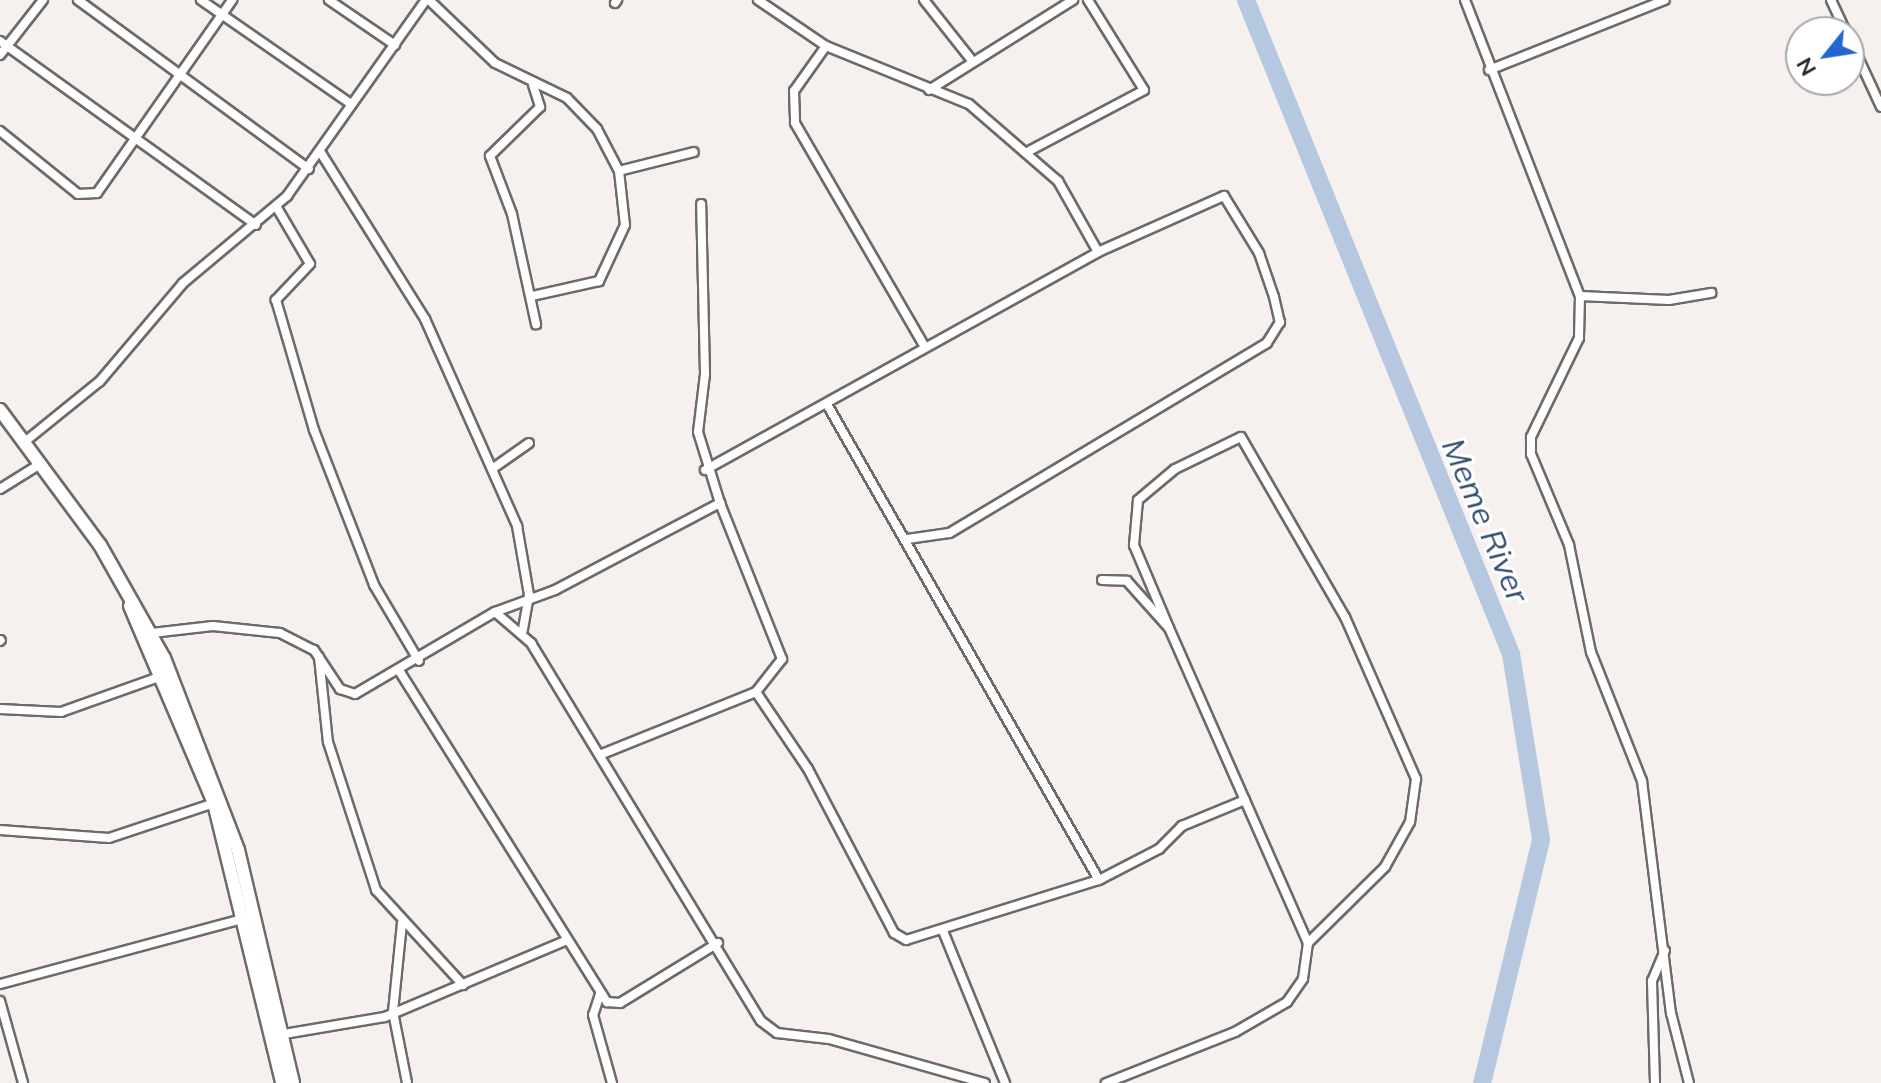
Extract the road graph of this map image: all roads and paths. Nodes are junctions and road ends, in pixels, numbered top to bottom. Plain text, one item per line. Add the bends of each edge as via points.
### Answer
1 (43, 0) edge
2 (78, 0) edge
3 (201, 0) edge
4 (232, 0) edge
5 (329, 0) edge
6 (428, 0) edge
7 (758, 0) edge
8 (924, 0) edge
9 (1073, 0) edge
10 (1465, 0) edge
11 (1665, 0) edge
12 (1090, 2) edge
13 (221, 14) junction
14 (4, 44) edge
15 (395, 45) junction
16 (826, 46) junction
17 (0, 55) edge
18 (970, 58) junction
19 (1489, 70) junction
20 (179, 72) junction
21 (1865, 72) edge
22 (530, 81) junction
23 (929, 90) junction
24 (351, 104) junction
25 (1881, 107) edge
26 (0, 131) edge
27 (132, 137) junction
28 (1029, 151) junction
29 (694, 152) dead end
30 (321, 153) junction
31 (309, 169) junction
32 (619, 171) junction
33 (701, 204) dead end
34 (276, 206) junction
35 (256, 225) junction
36 (1098, 252) junction
37 (1711, 293) dead end
38 (532, 296) junction
39 (1580, 296) junction
40 (536, 324) dead end
41 (923, 344) junction
42 (828, 406) junction
43 (0, 410) edge
44 (0, 420) edge
45 (27, 440) junction
46 (529, 443) dead end
47 (37, 466) junction
48 (492, 469) junction
49 (705, 470) junction
50 (0, 489) edge
51 (720, 503) junction
52 (907, 539) junction
53 (1102, 580) dead end
54 (529, 595) junction
55 (495, 612) junction
56 (1169, 628) junction
57 (523, 630) junction
58 (152, 633) junction
59 (319, 656) junction
60 (419, 661) junction
61 (400, 672) junction
62 (163, 676) junction
63 (756, 692) junction
64 (0, 709) edge
65 (602, 754) junction
66 (1245, 800) junction
67 (214, 803) junction
68 (0, 830) edge
69 (1099, 880) junction
70 (247, 917) junction
71 (402, 923) junction
72 (943, 931) junction
73 (567, 940) junction
74 (718, 943) junction
75 (1308, 943) junction
76 (1666, 950) junction
77 (0, 984) edge
78 (463, 985) junction
79 (600, 994) junction
80 (0, 1001) edge
81 (393, 1012) junction
82 (284, 1034) junction
83 (23, 1083) edge
84 (282, 1083) edge
85 (293, 1083) edge
86 (407, 1083) edge
87 (612, 1083) edge
88 (985, 1083) edge
89 (1005, 1083) edge
90 (1106, 1083) edge
91 (1655, 1083) edge
92 (1689, 1083) edge

1 - 14 street
2 - 20 street
3 - 13 street
4 - 13 street
5 - 15 street
6 - 15 street
6 - 22 street via 495,63
7 - 16 street
8 - 18 street
9 - 12 street
9 - 18 street
10 - 19 street
11 - 19 street
12 - 28 street via 1144,90
13 - 20 street
13 - 24 street
14 - 17 street
14 - 27 street
15 - 24 street
16 - 23 street
16 - 41 street via 794,91 795,123
18 - 23 street
19 - 39 street
20 - 27 street
20 - 31 street
21 - 25 street
22 - 32 street via 567,98 585,116
22 - 38 street via 540,107 490,156
23 - 28 street via 969,104
24 - 30 street
26 - 27 street via 87,198
27 - 35 street
28 - 36 street via 1058,181
29 - 32 street
30 - 31 street
30 - 48 street via 425,319 439,366
31 - 34 street
32 - 38 street via 625,225 599,281
33 - 49 street via 705,374 698,432
34 - 35 street
34 - 60 street via 310,264 276,300 314,430 374,585
35 - 45 street via 183,283 100,381
36 - 41 street
36 - 52 street via 1224,196 1259,253 1280,322 1267,343 1045,480 949,533
37 - 39 street via 1669,300
38 - 40 street
39 - 76 street via 1579,338 1531,437 1531,454 1569,545 1591,652 1635,756
41 - 42 street
42 - 49 street
42 - 52 street
43 - 45 main road
44 - 47 main road
45 - 58 main road
46 - 48 street
47 - 50 street
47 - 62 main road via 99,552
48 - 54 street via 523,545
49 - 51 street
51 - 54 street via 555,590
51 - 63 street via 782,659
52 - 69 street via 977,677 1031,755
53 - 56 street via 1127,581
54 - 55 street
54 - 57 street
55 - 57 street
55 - 60 street
56 - 66 street
56 - 75 street via 1134,545 1138,500 1175,469 1241,437 1345,617 1416,779 1410,822 1385,867
57 - 65 street
58 - 59 street via 259,629 303,643
58 - 82 main road via 225,810
59 - 61 street via 347,695
59 - 71 street via 328,742 363,857 376,890
60 - 61 street
61 - 73 street
62 - 64 street via 61,712
62 - 67 main road
63 - 65 street
63 - 72 street via 808,769 894,933 906,940
65 - 74 street
66 - 69 street via 1182,826 1159,849
66 - 75 street
67 - 68 street via 109,838
67 - 70 main road
69 - 72 street
70 - 77 street
70 - 84 main road
71 - 78 street
71 - 81 street
72 - 89 street
73 - 78 street
73 - 79 street
74 - 79 street via 620,1003
74 - 88 street via 761,1021 777,1033 829,1039
75 - 90 street via 1303,979 1287,1002 1235,1032
76 - 91 street via 1652,981
76 - 92 street via 1671,1013
78 - 81 street
79 - 87 street via 593,1015
80 - 83 street
81 - 82 street
81 - 86 street
82 - 85 main road

